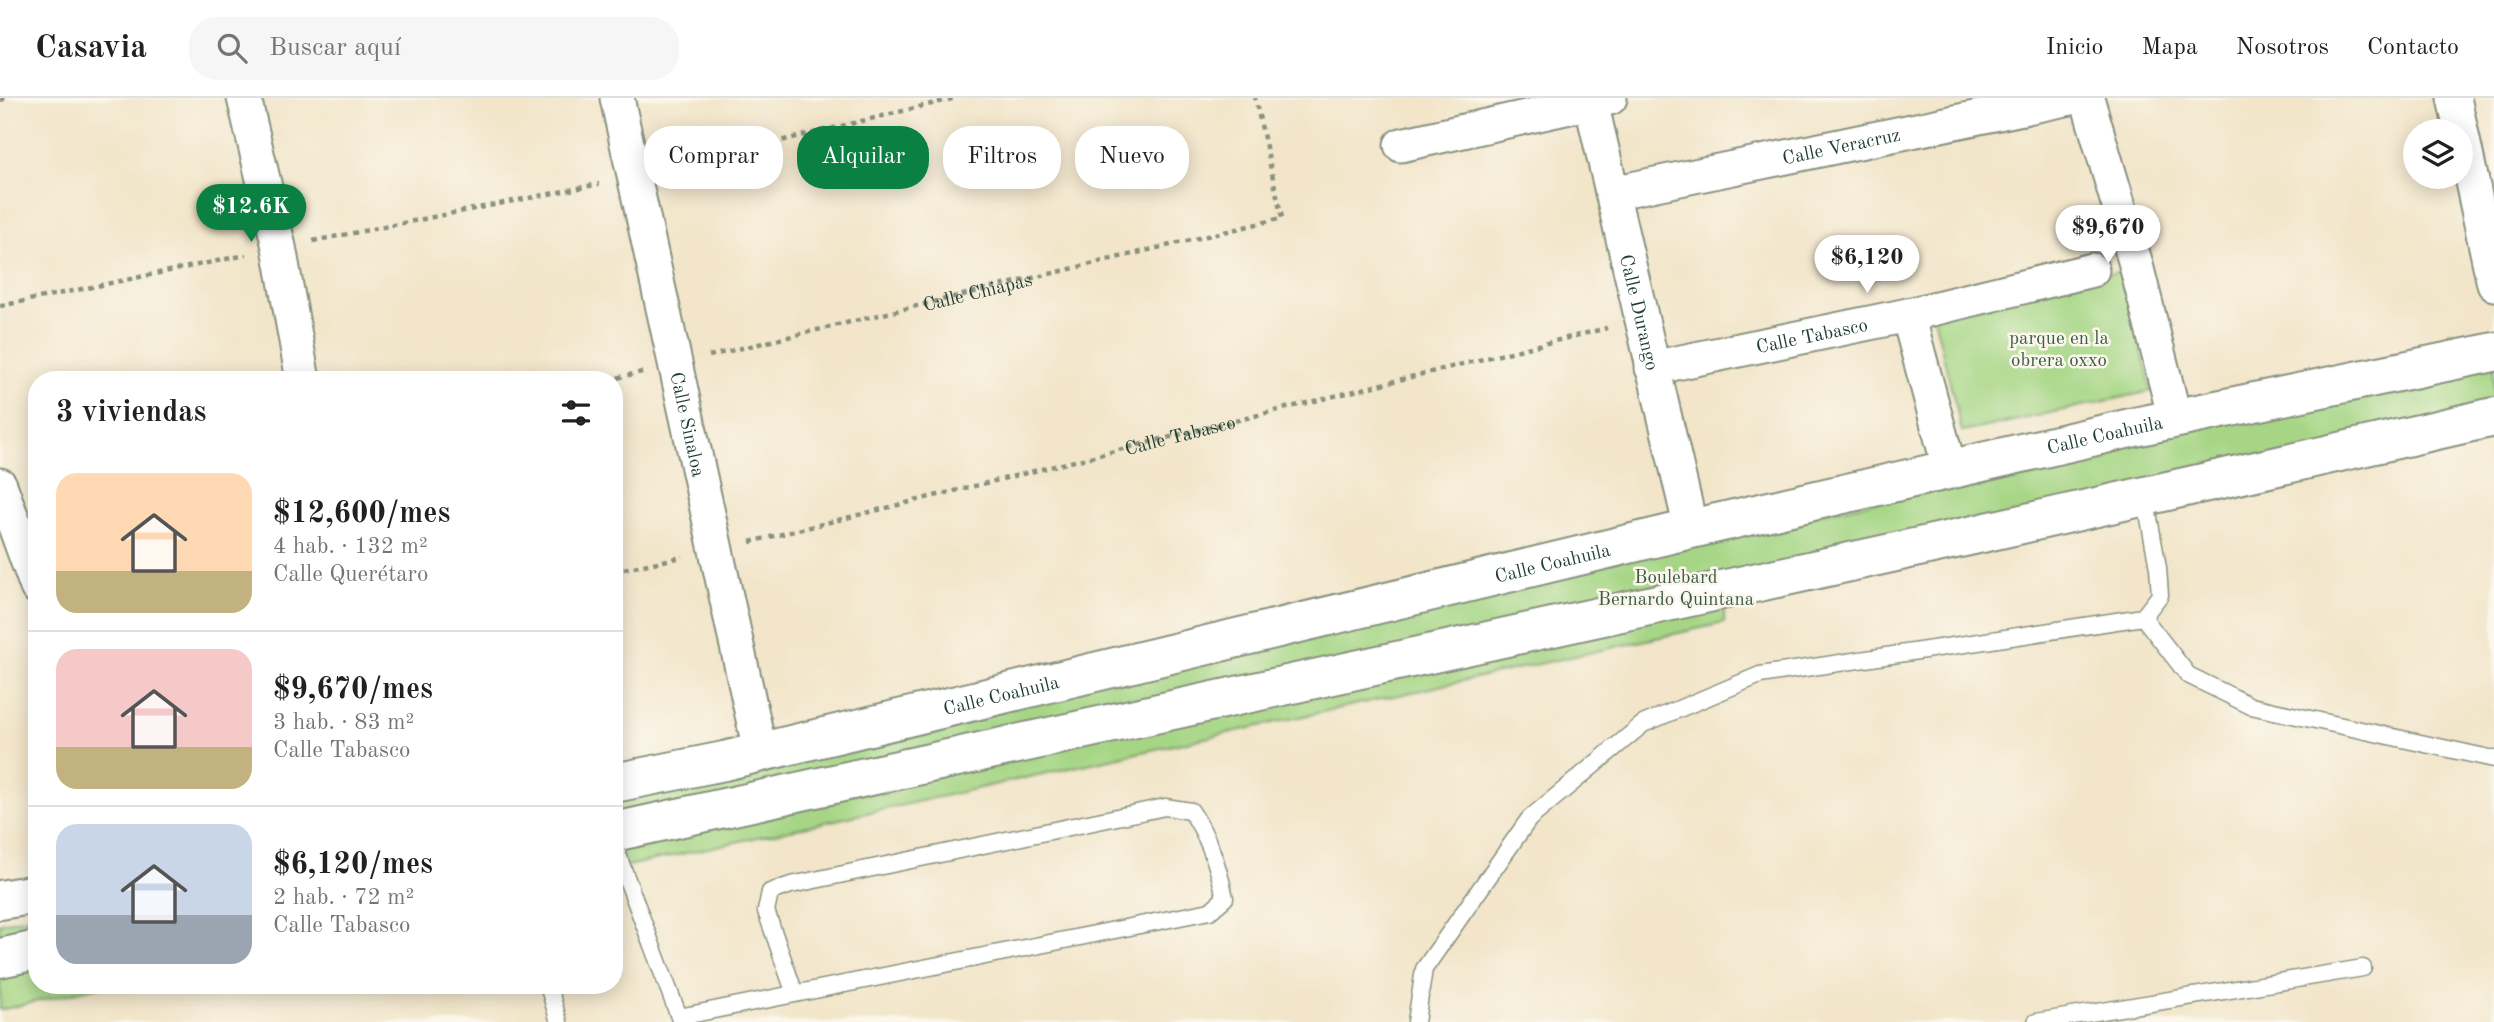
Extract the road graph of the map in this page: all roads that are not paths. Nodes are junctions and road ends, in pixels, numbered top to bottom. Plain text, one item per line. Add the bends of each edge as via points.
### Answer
1 (244, 98) edge
2 (617, 98) edge
3 (2071, 98) edge
4 (2087, 98) edge
5 (2454, 98) edge
6 (1597, 99) edge
7 (1401, 145) dead end
8 (2484, 186) edge
9 (1612, 193) junction
10 (2092, 270) dead end
11 (2494, 284) edge
12 (1908, 315) junction
13 (2494, 352) edge
14 (1652, 368) junction
15 (301, 371) edge
16 (2494, 417) edge
17 (2175, 419) junction
18 (1950, 470) junction
19 (0, 485) edge
20 (2145, 496) junction
21 (1691, 529) junction
22 (28, 562) edge
23 (2143, 617) junction
24 (760, 751) junction
25 (2494, 759) edge
26 (623, 781) edge
27 (623, 830) edge
28 (623, 869) edge
29 (28, 895) edge
30 (0, 900) edge
31 (28, 952) edge
32 (0, 958) edge
33 (2363, 968) dead end
34 (795, 993) junction
35 (551, 994) edge
36 (680, 1020) edge
37 (559, 1022) edge
38 (1416, 1022) edge
39 (2036, 1022) edge

1 - 15 street via 279,247
2 - 24 street, Calle Sinaloa
3 - 9 street, Calle Veracruz
4 - 17 street
5 - 8 street
6 - 7 street
6 - 9 street, Calle Durango
8 - 11 street
9 - 14 street, Calle Durango
10 - 12 street, Calle Tabasco
12 - 14 street, Calle Tabasco
12 - 18 street
13 - 17 main road, Calle Coahuila
14 - 21 street, Calle Durango
16 - 20 main road
17 - 18 main road, Calle Coahuila
18 - 21 main road, Calle Coahuila
19 - 22 street
20 - 23 lane via 2160,595
20 - 27 main road
21 - 24 main road, Calle Coahuila
23 - 25 lane via 2188,675 2251,706
23 - 38 lane via 1760,675 1643,724 1529,819 1424,969
24 - 26 main road, Calle Coahuila
28 - 36 lane
29 - 30 main road
31 - 32 main road
33 - 39 lane
34 - 34 lane via 1210,911 1224,898 1222,881 1191,811 1165,807 791,885 771,892 766,911
34 - 36 lane
35 - 37 lane

